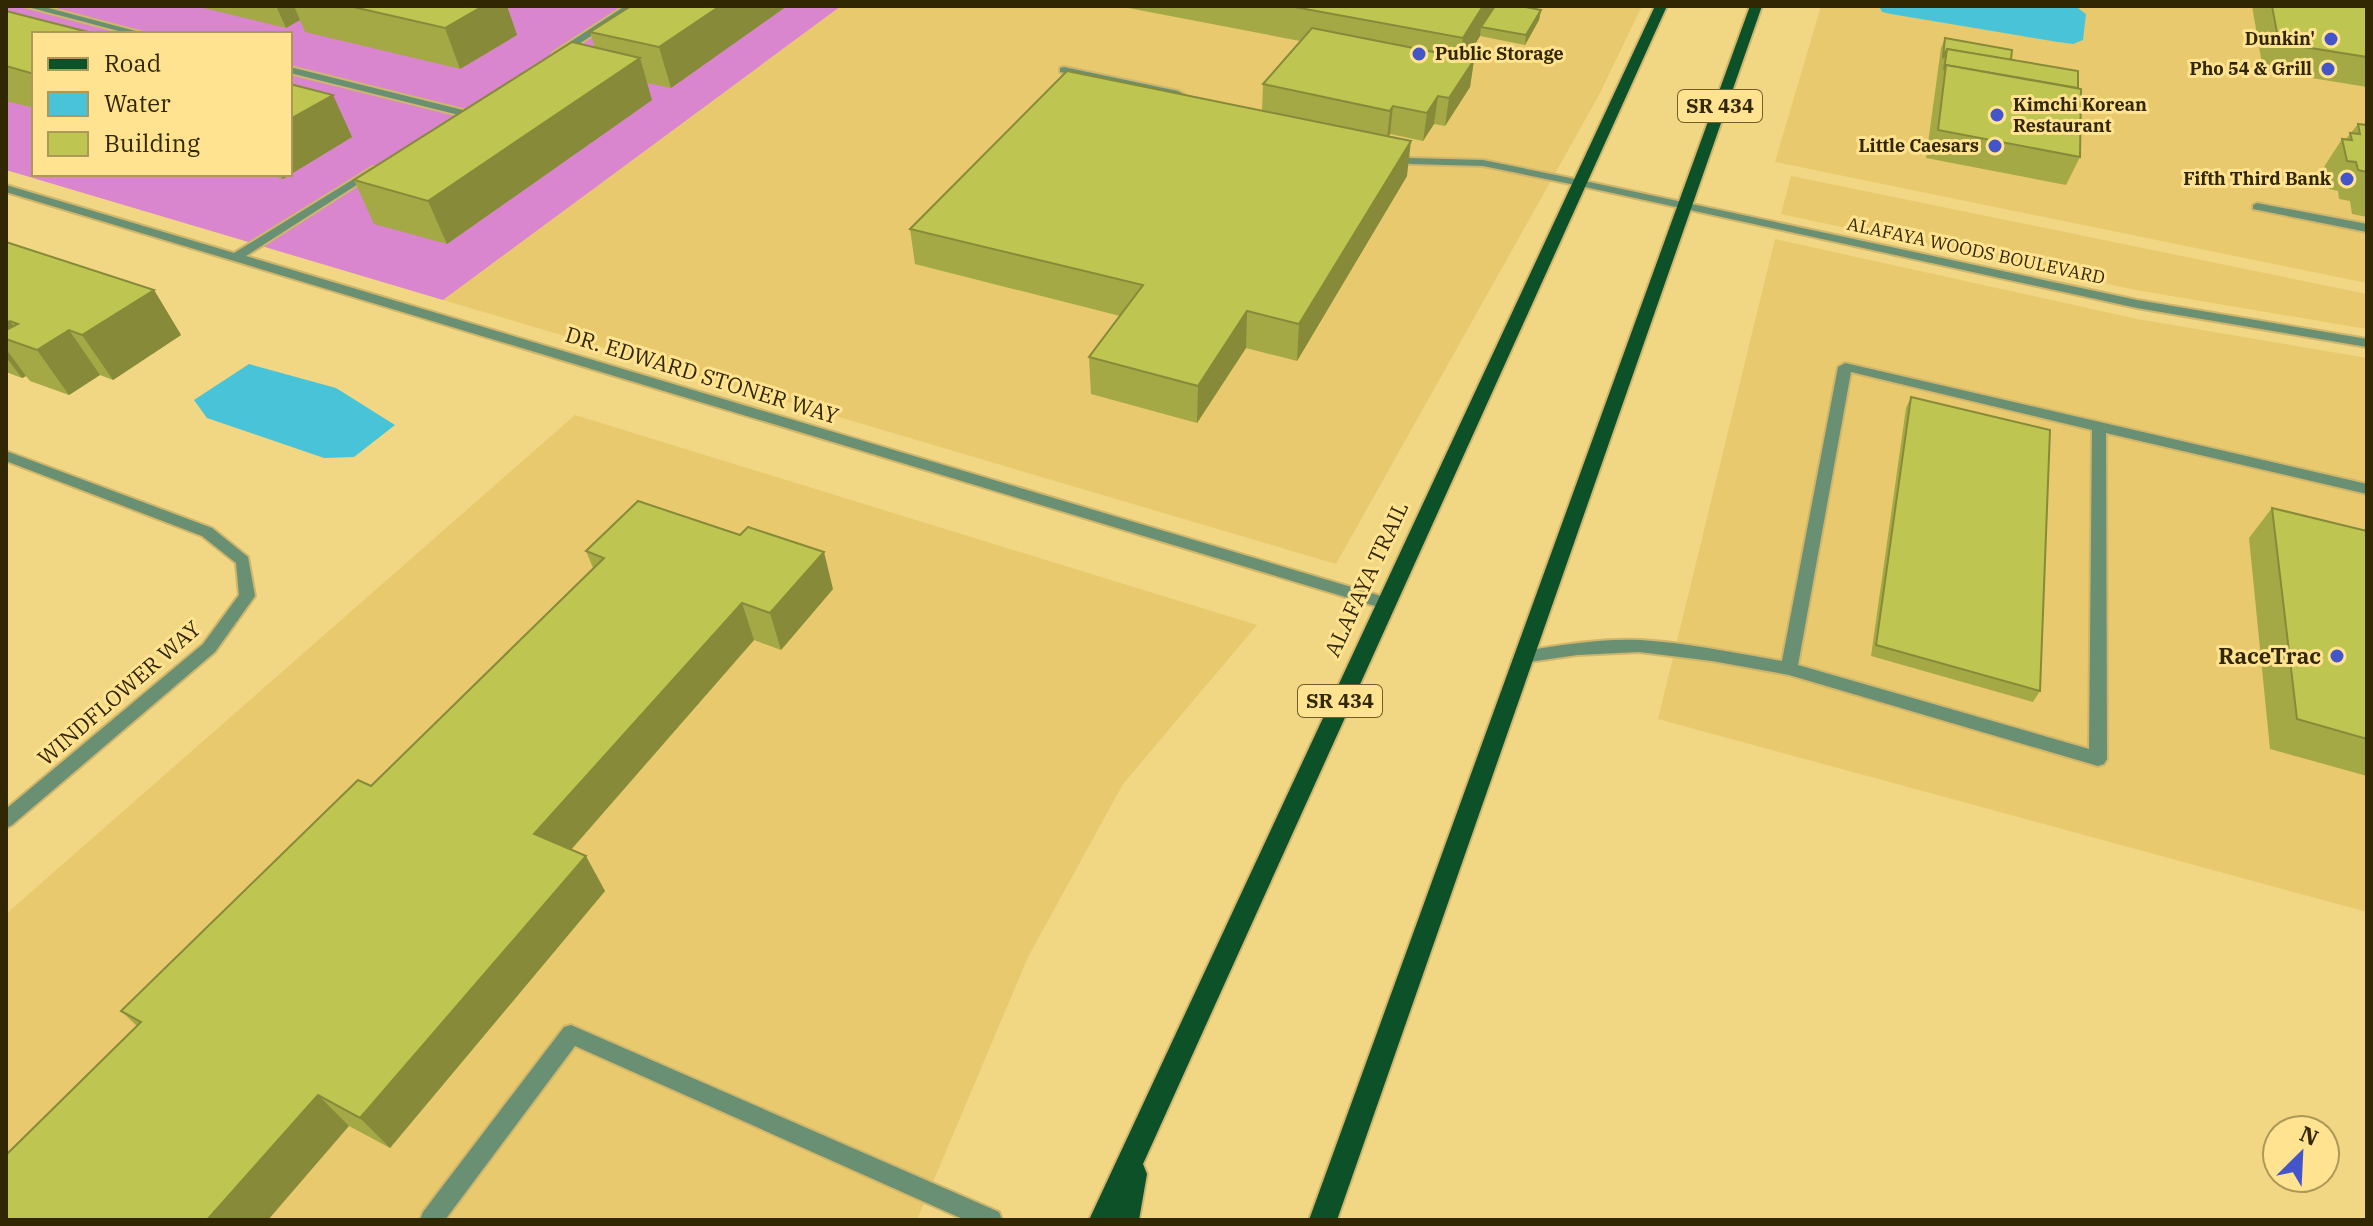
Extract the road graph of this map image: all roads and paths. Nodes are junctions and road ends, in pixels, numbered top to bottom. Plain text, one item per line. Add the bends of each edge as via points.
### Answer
1 (29, 6) edge
2 (632, 6) edge
3 (1661, 6) edge
4 (1756, 6) edge
5 (134, 32) edge
6 (554, 55) edge
7 (292, 70) edge
8 (1064, 70) edge
9 (476, 105) edge
10 (1211, 111) edge
11 (463, 113) junction
12 (450, 121) edge
13 (1382, 155) edge
14 (388, 161) edge
15 (1580, 183) junction
16 (6, 188) edge
17 (1684, 206) junction
18 (2257, 207) dead end
19 (2367, 228) edge
20 (236, 257) junction
21 (2367, 343) edge
22 (2099, 427) junction
23 (6, 456) edge
24 (2367, 489) edge
25 (1385, 603) junction
26 (1523, 657) junction
27 (1789, 669) junction
28 (6, 820) edge
29 (1138, 1143) junction
30 (431, 1220) edge
31 (991, 1220) edge
32 (1103, 1220) edge
33 (1125, 1220) edge
34 (1323, 1220) edge

1 - 5 street
2 - 6 street
3 - 15 main road, ALAFAYA TRAIL / SR 434
4 - 17 main road, SR 434
7 - 11 street
8 - 10 street via 1174,93
9 - 11 street
11 - 12 street
13 - 15 street, ALAFAYA WOODS BOULEVARD via 1483,163
14 - 20 street
15 - 17 street, ALAFAYA WOODS BOULEVARD
15 - 25 main road, ALAFAYA TRAIL / SR 434
16 - 20 street, DR. EDWARD STONER WAY
17 - 21 street, ALAFAYA WOODS BOULEVARD via 2137,304
17 - 26 main road, SR 434
18 - 19 street
20 - 25 street, DR. EDWARD STONER WAY
22 - 24 street
22 - 27 street via 1845,367
22 - 27 street via 2098,759
23 - 28 street, WINDFLOWER WAY via 207,532 243,561 247,596 209,648
25 - 29 main road, ALAFAYA TRAIL / SR 434
26 - 27 street via 1639,646
26 - 34 main road, SR 434
29 - 32 main road, ALAFAYA TRAIL / SR 434
29 - 33 main road
30 - 31 street via 571,1034

